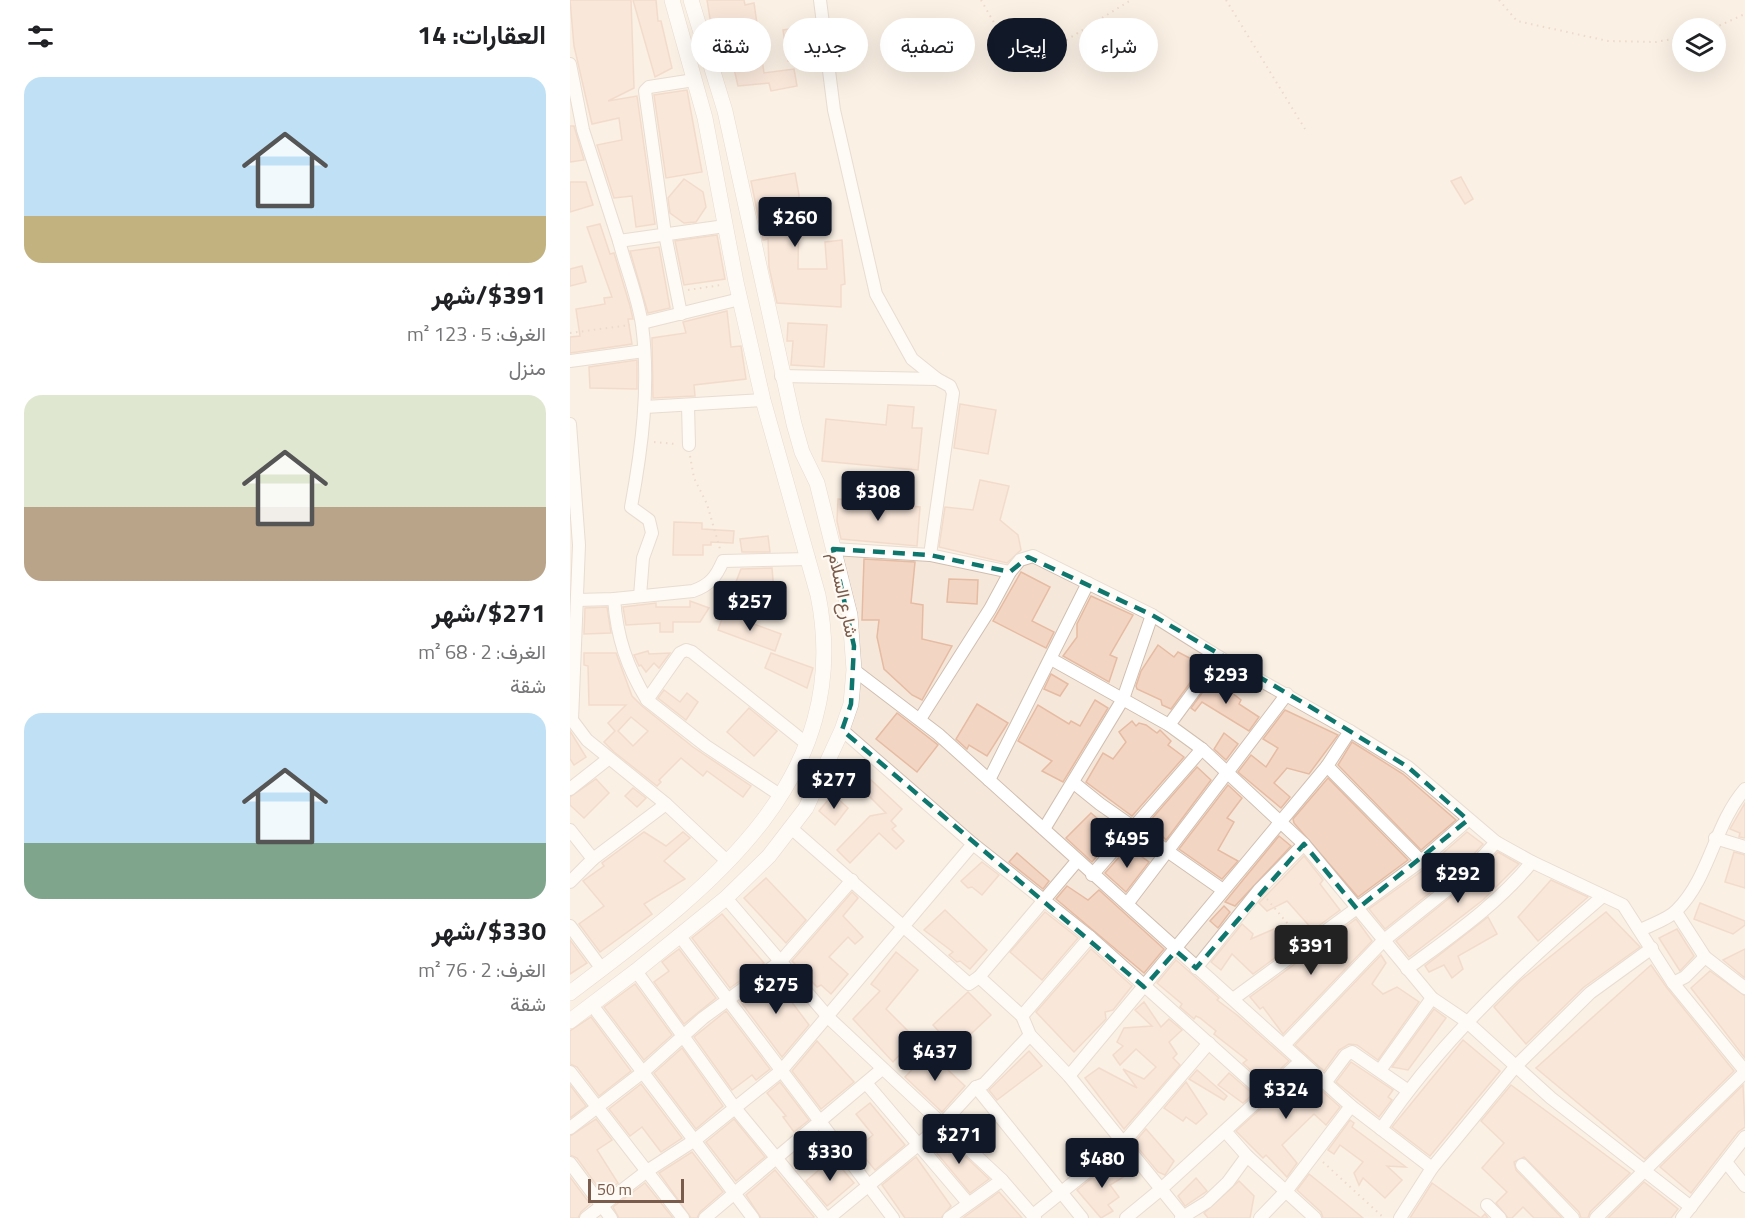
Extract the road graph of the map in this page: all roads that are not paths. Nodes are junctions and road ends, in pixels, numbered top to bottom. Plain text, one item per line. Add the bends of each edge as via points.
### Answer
1 (672, 0) edge
2 (691, 0) edge
3 (820, 0) edge
4 (570, 64) edge
5 (694, 80) junction
6 (725, 226) junction
7 (665, 234) junction
8 (619, 241) junction
9 (740, 299) junction
10 (681, 314) junction
11 (642, 323) junction
12 (644, 351) junction
13 (570, 361) edge
14 (781, 376) junction
15 (937, 379) junction
16 (764, 399) junction
17 (688, 405) junction
18 (645, 407) junction
19 (570, 424) edge
20 (689, 445) road end
21 (802, 452) junction
22 (779, 457) junction
23 (574, 544) edge
24 (833, 549) junction
25 (930, 555) junction
26 (809, 559) junction
27 (1010, 572) junction
28 (1088, 583) junction
29 (640, 596) junction
30 (614, 599) junction
31 (577, 600) junction
32 (1152, 615) junction
33 (1218, 657) junction
34 (1051, 659) junction
35 (854, 670) junction
36 (1287, 694) junction
37 (1123, 699) junction
38 (647, 700) junction
39 (920, 719) junction
40 (571, 720) edge
41 (1169, 725) junction
42 (842, 730) junction
43 (1350, 731) junction
44 (807, 744) junction
45 (1202, 749) junction
46 (608, 759) junction
47 (1327, 766) junction
48 (1228, 775) junction
49 (989, 780) junction
50 (1074, 783) junction
51 (570, 789) edge
52 (1745, 789) edge
53 (780, 795) junction
54 (666, 804) junction
55 (1468, 820) junction
56 (1281, 824) junction
57 (791, 828) junction
58 (1135, 828) junction
59 (1044, 829) junction
60 (570, 830) edge
61 (1715, 838) junction
62 (1496, 843) junction
63 (973, 844) junction
64 (1304, 844) junction
65 (1745, 847) edge
66 (1168, 852) junction
67 (593, 859) junction
68 (1077, 861) junction
69 (1421, 861) junction
70 (728, 862) junction
71 (1532, 862) junction
72 (1092, 875) junction
73 (852, 880) junction
74 (570, 882) edge
75 (1223, 890) junction
76 (1603, 896) junction
77 (726, 898) junction
78 (1043, 900) junction
79 (1127, 904) junction
80 (1357, 909) junction
81 (1676, 912) junction
82 (570, 926) edge
83 (904, 928) junction
84 (1641, 930) junction
85 (679, 935) junction
86 (1090, 937) junction
87 (1383, 941) junction
88 (1652, 948) junction
89 (1176, 951) junction
90 (1705, 957) junction
91 (781, 961) junction
92 (1196, 968) junction
93 (602, 969) junction
94 (1407, 969) junction
95 (636, 971) junction
96 (979, 977) junction
97 (1673, 983) junction
98 (1144, 987) junction
99 (1745, 988) edge
100 (570, 993) edge
101 (1432, 998) junction
102 (1233, 999) junction
103 (728, 1001) junction
104 (592, 1005) junction
105 (1022, 1016) junction
106 (829, 1018) junction
107 (570, 1020) edge
108 (1466, 1021) junction
109 (1030, 1035) junction
110 (683, 1038) junction
111 (1209, 1043) junction
112 (1284, 1045) junction
113 (1301, 1061) junction
114 (1515, 1067) junction
115 (1381, 1069) junction
116 (882, 1070) junction
117 (781, 1071) junction
118 (570, 1072) edge
119 (643, 1072) junction
120 (1745, 1072) edge
121 (1069, 1076) junction
122 (866, 1083) junction
123 (1325, 1083) junction
124 (976, 1087) junction
125 (1407, 1090) junction
126 (1264, 1093) junction
127 (597, 1105) junction
128 (1351, 1106) junction
129 (735, 1107) junction
130 (822, 1122) junction
131 (943, 1123) junction
132 (570, 1128) edge
133 (1381, 1129) junction
134 (1225, 1131) junction
135 (1745, 1137) edge
136 (695, 1140) junction
137 (1124, 1142) junction
138 (920, 1144) junction
139 (1247, 1156) junction
140 (776, 1160) junction
141 (1726, 1162) junction
142 (570, 1163) edge
143 (1522, 1165) dead end
144 (1432, 1168) junction
145 (1644, 1170) junction
146 (647, 1171) junction
147 (1002, 1180) junction
148 (870, 1184) junction
149 (1745, 1186) edge
150 (1160, 1190) junction
151 (1287, 1190) junction
152 (1059, 1193) junction
153 (735, 1195) junction
154 (968, 1203) junction
155 (602, 1205) junction
156 (1487, 1205) dead end
157 (1691, 1208) junction
158 (1034, 1217) edge
159 (1182, 1217) edge
160 (586, 1218) edge
161 (612, 1218) edge
162 (683, 1218) edge
163 (705, 1218) edge
164 (753, 1218) edge
165 (827, 1218) edge
166 (893, 1218) edge
167 (949, 1218) edge
168 (1082, 1218) edge
169 (1126, 1218) edge
170 (1260, 1218) edge
171 (1315, 1218) edge
172 (1400, 1218) edge
173 (1500, 1218) edge
174 (1573, 1218) edge
175 (1596, 1218) edge
176 (1682, 1218) edge

1 - 5 street, شارع السلام
2 - 14 street, شارع السلام via 725,111
3 - 15 street via 834,110 876,294 912,359
4 - 8 street via 583,130
5 - 6 street, شارع السلام
5 - 7 street via 649,87 645,91
6 - 7 street
6 - 9 street, شارع السلام
7 - 8 street
7 - 10 street
8 - 11 street
9 - 10 street
9 - 16 street, شارع السلام
10 - 11 street
11 - 12 street
12 - 13 street
12 - 18 street
14 - 15 street
14 - 21 street, شارع السلام
15 - 25 street via 950,386 953,393
16 - 17 street
16 - 22 street, شارع السلام
17 - 18 street
17 - 20 street
18 - 29 street via 631,507 652,525 643,558
19 - 23 street
21 - 22 street
21 - 24 street, شارع السلام via 818,483
22 - 26 street, شارع السلام
23 - 31 street
24 - 25 street
24 - 35 street, شارع السلام via 850,615
25 - 27 street
26 - 29 street via 723,561 716,578 705,586 693,591
26 - 44 street, شارع السلام via 824,627 825,659 818,707
27 - 28 street via 1020,560 1033,556
27 - 39 street
28 - 32 street
28 - 34 street
29 - 30 street
30 - 31 street
30 - 38 street via 621,649
31 - 40 street
32 - 33 street
32 - 37 street
33 - 36 street
33 - 41 street
34 - 37 street
34 - 49 street
35 - 39 street
35 - 42 street, شارع السلام
36 - 43 street
36 - 48 street
37 - 41 street
37 - 50 street
38 - 44 street via 686,650
38 - 53 street via 706,746
39 - 49 street
40 - 46 street
41 - 45 street
42 - 57 street, شارع السلام via 806,808
42 - 63 street
43 - 47 street
43 - 55 street via 1408,767
44 - 53 street, شارع السلام
45 - 48 street
45 - 58 street
46 - 51 street
46 - 54 street
47 - 56 street
47 - 69 street
48 - 56 street
48 - 66 street
49 - 59 street
50 - 58 street
50 - 59 street
52 - 61 street
53 - 70 street, شارع السلام
54 - 67 street
54 - 70 street
55 - 62 street
55 - 69 street
56 - 64 street
56 - 75 street
57 - 73 street
57 - 77 street, شارع السلام via 770,856
58 - 66 street
58 - 72 street
59 - 68 street
60 - 67 street
61 - 65 street
61 - 81 street via 1692,890
62 - 71 street
62 - 87 street via 1468,873
63 - 78 street
63 - 83 street
64 - 80 street
64 - 92 street via 1259,890
66 - 75 street
66 - 79 street
67 - 74 street
68 - 72 street
68 - 78 street
69 - 80 street
70 - 93 street, شارع السلام via 664,921
71 - 76 street
71 - 94 street via 1492,904
72 - 79 street
73 - 83 street
73 - 91 street
75 - 89 street
76 - 84 street via 1623,905
76 - 108 street
77 - 85 street, شارع السلام
77 - 91 street
78 - 86 street
78 - 96 street
79 - 89 street
80 - 87 street
80 - 102 street
81 - 84 street
81 - 90 street
82 - 93 street
83 - 96 street via 966,983 973,984
83 - 106 street
84 - 88 street
85 - 95 street, شارع السلام
85 - 103 street
86 - 98 street
86 - 105 street
87 - 94 street
87 - 112 street
88 - 97 street
88 - 114 street via 1590,993
89 - 92 street
89 - 98 street
90 - 97 street via 1686,977
90 - 99 street
91 - 103 street
91 - 106 street
92 - 102 street
93 - 100 street, شارع السلام
94 - 101 street
95 - 104 street, شارع السلام
95 - 110 street
96 - 105 street
97 - 120 street
98 - 111 street
98 - 121 street
101 - 108 street
101 - 115 street
102 - 112 street
103 - 110 street
103 - 117 street
104 - 107 street, شارع السلام
104 - 119 street
105 - 109 street
106 - 116 street
106 - 117 street
108 - 114 street
108 - 125 street
109 - 121 street
109 - 124 street via 984,1084
110 - 119 street
110 - 129 street
111 - 126 street
111 - 137 street
112 - 113 street
113 - 123 street
113 - 126 street
114 - 144 street
114 - 145 street
115 - 123 street via 1352,1052
115 - 125 street
116 - 122 street
116 - 131 street
117 - 129 street
117 - 130 street
118 - 127 street
119 - 127 street
119 - 136 street
120 - 145 street
121 - 137 street
122 - 130 street
122 - 138 street
123 - 128 street
124 - 131 street
124 - 152 street
125 - 133 street
126 - 134 street
127 - 132 street
127 - 146 street
128 - 133 street
128 - 151 street
129 - 136 street
129 - 140 street
130 - 140 street
130 - 148 street
131 - 138 street
131 - 147 street
133 - 144 street
134 - 139 street
134 - 150 street
135 - 141 street
136 - 146 street
136 - 153 street
137 - 150 street
137 - 152 street
138 - 148 street
138 - 154 street
139 - 151 street
139 - 159 street via 1207,1202
140 - 153 street
140 - 165 street
141 - 149 street
141 - 157 street
142 - 155 street
143 - 174 street
144 - 172 street
145 - 157 street
145 - 175 street
146 - 155 street
146 - 162 street
147 - 154 street
147 - 158 street
148 - 165 street
148 - 166 street
150 - 159 street
150 - 169 street
151 - 170 street
151 - 171 street
152 - 158 street
152 - 168 street
153 - 163 street
153 - 164 street
154 - 167 street
155 - 160 street
155 - 161 street
156 - 173 street
157 - 176 street

